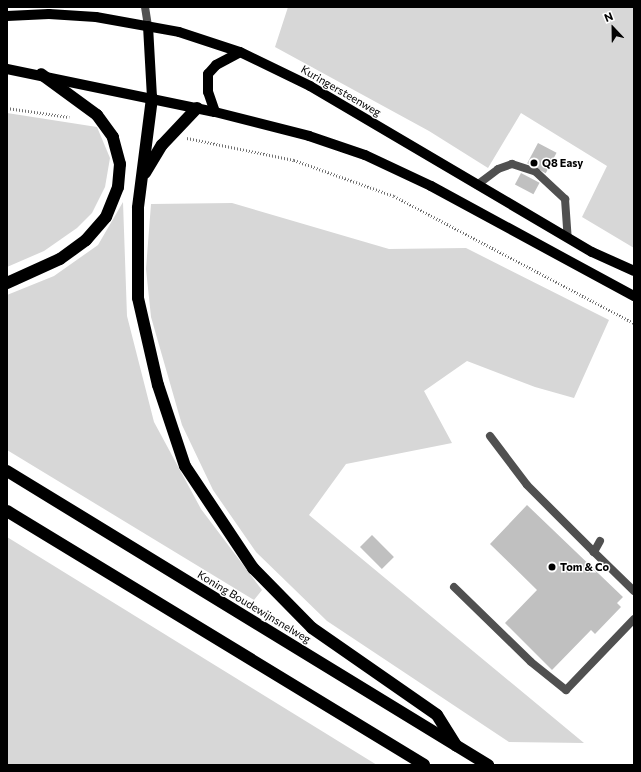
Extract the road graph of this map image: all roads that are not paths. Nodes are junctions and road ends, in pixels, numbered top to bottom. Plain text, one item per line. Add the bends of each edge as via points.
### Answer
1 (145, 7) edge
2 (53, 10) edge
3 (7, 16) edge
4 (148, 26) junction
5 (240, 52) junction
6 (7, 69) edge
7 (41, 74) junction
8 (152, 98) junction
9 (197, 108) junction
10 (215, 112) junction
11 (143, 176) junction
12 (477, 185) junction
13 (568, 238) junction
14 (634, 271) edge
15 (7, 283) edge
16 (634, 296) edge
17 (490, 436) dead end
18 (7, 471) edge
19 (7, 511) edge
20 (600, 541) dead end
21 (594, 552) junction
22 (454, 587) dead end
23 (634, 591) edge
24 (634, 619) edge
25 (456, 746) junction
26 (424, 765) edge
27 (488, 765) edge

1 - 4 street
2 - 3 main road, Kuringersteenweg
2 - 4 main road, Kuringersteenweg
4 - 5 main road, Kuringersteenweg via 179,32
4 - 8 main road
5 - 10 main road via 216,65 208,74 208,92
5 - 12 main road, Kuringersteenweg via 310,86
6 - 7 main road
7 - 8 main road
7 - 15 highway via 97,115 113,138 120,164 118,187 106,217 86,240 60,259
8 - 9 main road
8 - 11 highway
9 - 10 main road
9 - 11 highway via 162,145
10 - 16 main road via 309,136 365,155 431,186
11 - 25 highway via 138,208 138,298 158,385 185,466 253,568 312,628 437,716
12 - 13 main road, Kuringersteenweg
12 - 13 street via 498,170 512,164 536,172 565,199
13 - 14 main road, Kuringersteenweg
17 - 21 street via 527,485
18 - 25 highway, Koning Boudewijnsnelweg
19 - 26 highway
20 - 21 street
21 - 23 street
22 - 24 street via 531,662 566,690
25 - 27 highway, Koning Boudewijnsnelweg

